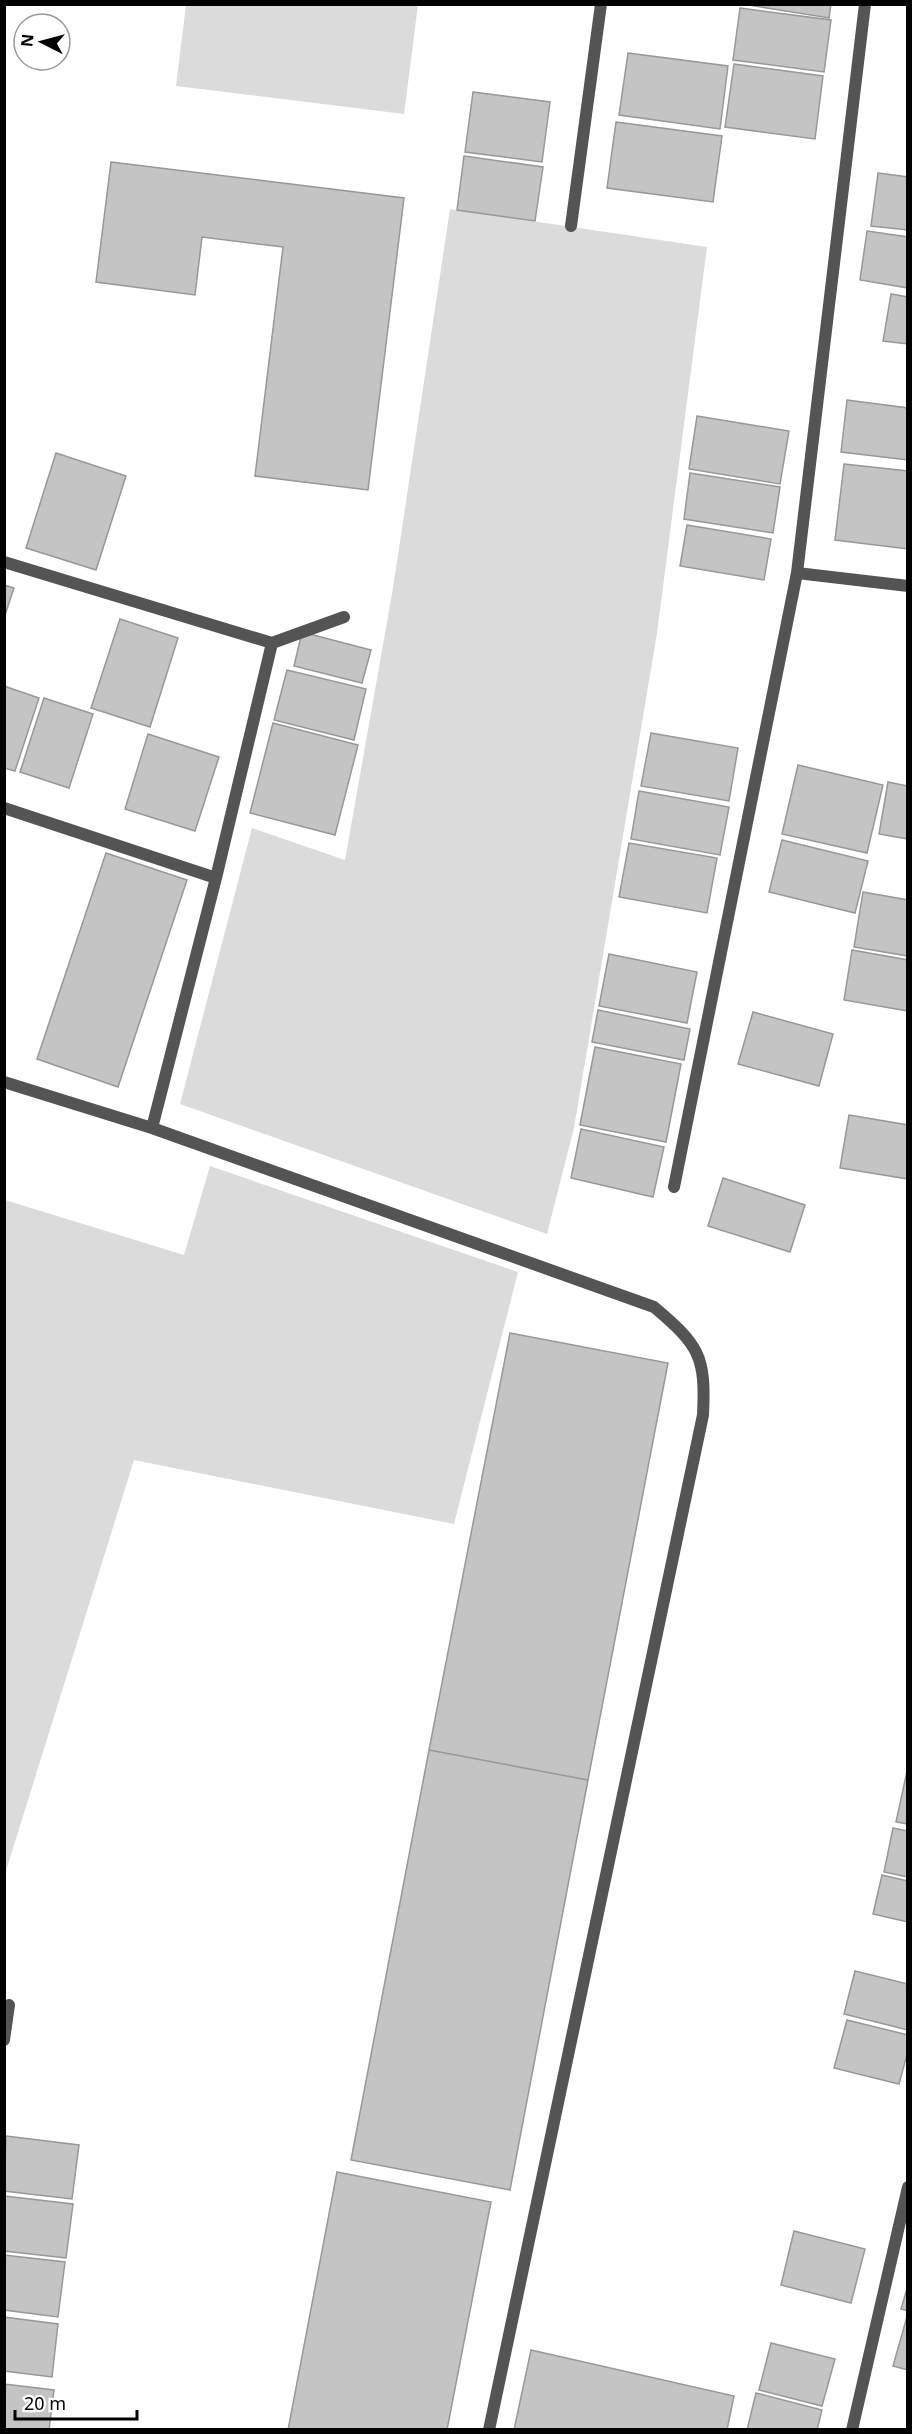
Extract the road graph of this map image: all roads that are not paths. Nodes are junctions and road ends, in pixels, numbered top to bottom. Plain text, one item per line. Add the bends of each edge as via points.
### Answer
1 (601, 4) edge
2 (865, 4) edge
3 (572, 226) dead end
4 (4, 562) edge
5 (797, 573) junction
6 (908, 586) edge
7 (344, 617) dead end
8 (272, 643) junction
9 (4, 807) edge
10 (216, 878) junction
11 (4, 1082) edge
12 (152, 1128) junction
13 (674, 1187) dead end
14 (9, 2005) dead end
15 (4, 2040) edge
16 (908, 2187) edge
17 (489, 2430) edge
18 (852, 2430) edge

1 - 3 street
2 - 5 street
4 - 8 street
5 - 6 street
5 - 13 street
7 - 8 street
8 - 10 street
9 - 10 street
10 - 12 street
11 - 12 street
12 - 17 street via 654,1307 682,1330 698,1353 705,1381 704,1415
14 - 15 street
16 - 18 street

